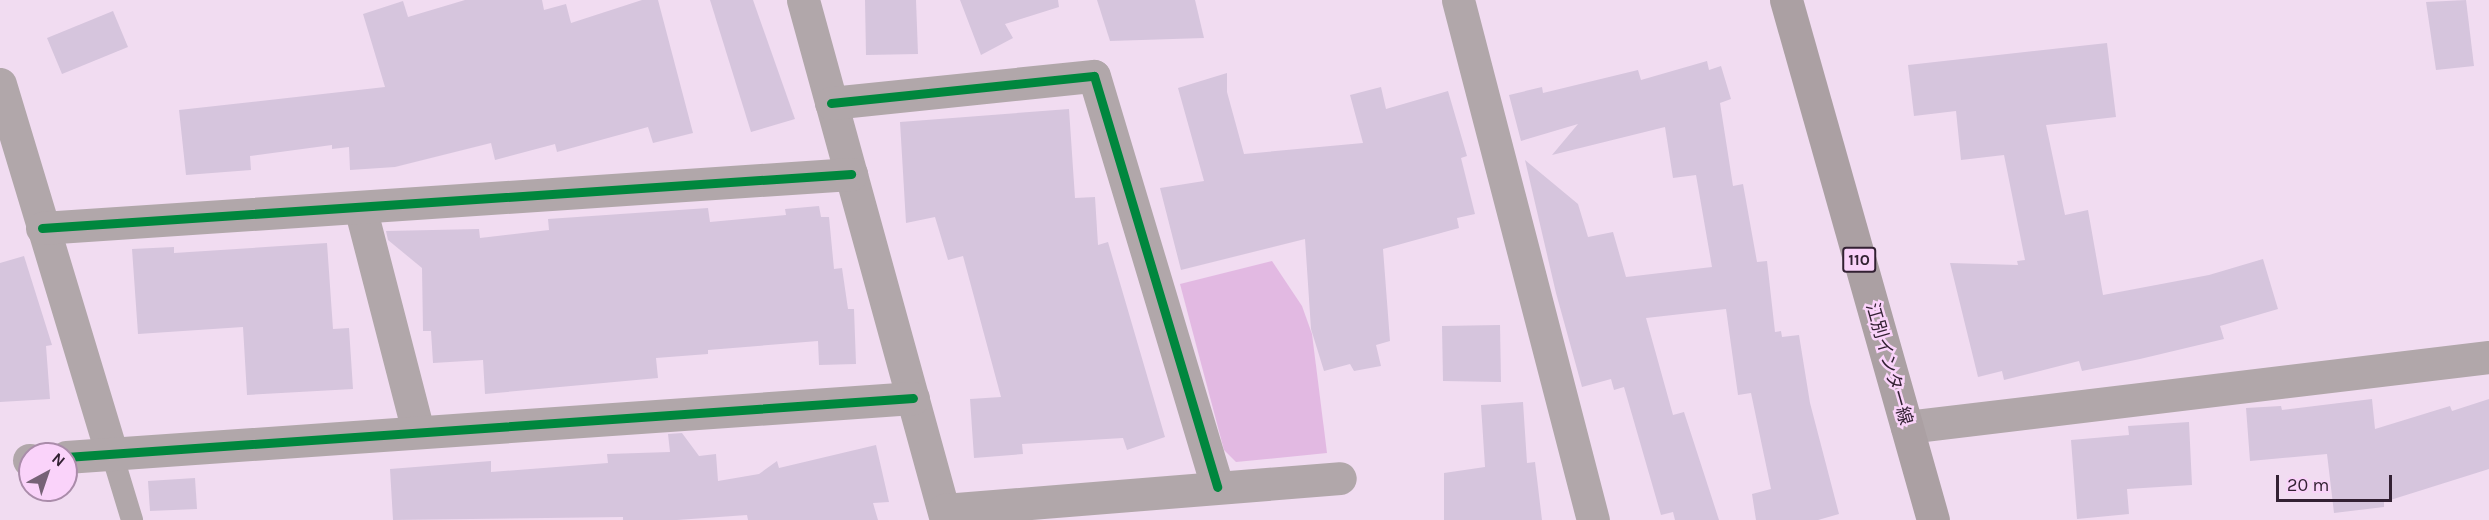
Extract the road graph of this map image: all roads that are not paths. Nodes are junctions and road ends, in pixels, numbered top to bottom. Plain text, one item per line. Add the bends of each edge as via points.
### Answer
1 (803, 0) edge
2 (1458, 0) edge
3 (1786, 0) edge
4 (0, 84) edge
5 (831, 103) junction
6 (851, 174) junction
7 (360, 207) junction
8 (42, 228) junction
9 (2489, 357) edge
10 (913, 398) junction
11 (1907, 428) junction
12 (418, 432) junction
13 (112, 454) junction
14 (78, 456) edge
15 (1340, 478) dead end
16 (1217, 487) junction
17 (945, 515) edge
18 (132, 520) edge
19 (1593, 520) edge
20 (1933, 520) edge

1 - 5 street
2 - 19 street
3 - 11 main road, 江別インター線 / 110
4 - 8 street
5 - 6 street
5 - 16 street via 1094,76
6 - 7 street
6 - 10 street
7 - 8 street
7 - 12 street
8 - 13 street
9 - 11 street
10 - 12 street
10 - 17 street
11 - 20 main road, 江別インター線 / 110
12 - 13 street
13 - 14 street
13 - 18 lane
15 - 16 street
16 - 17 street

